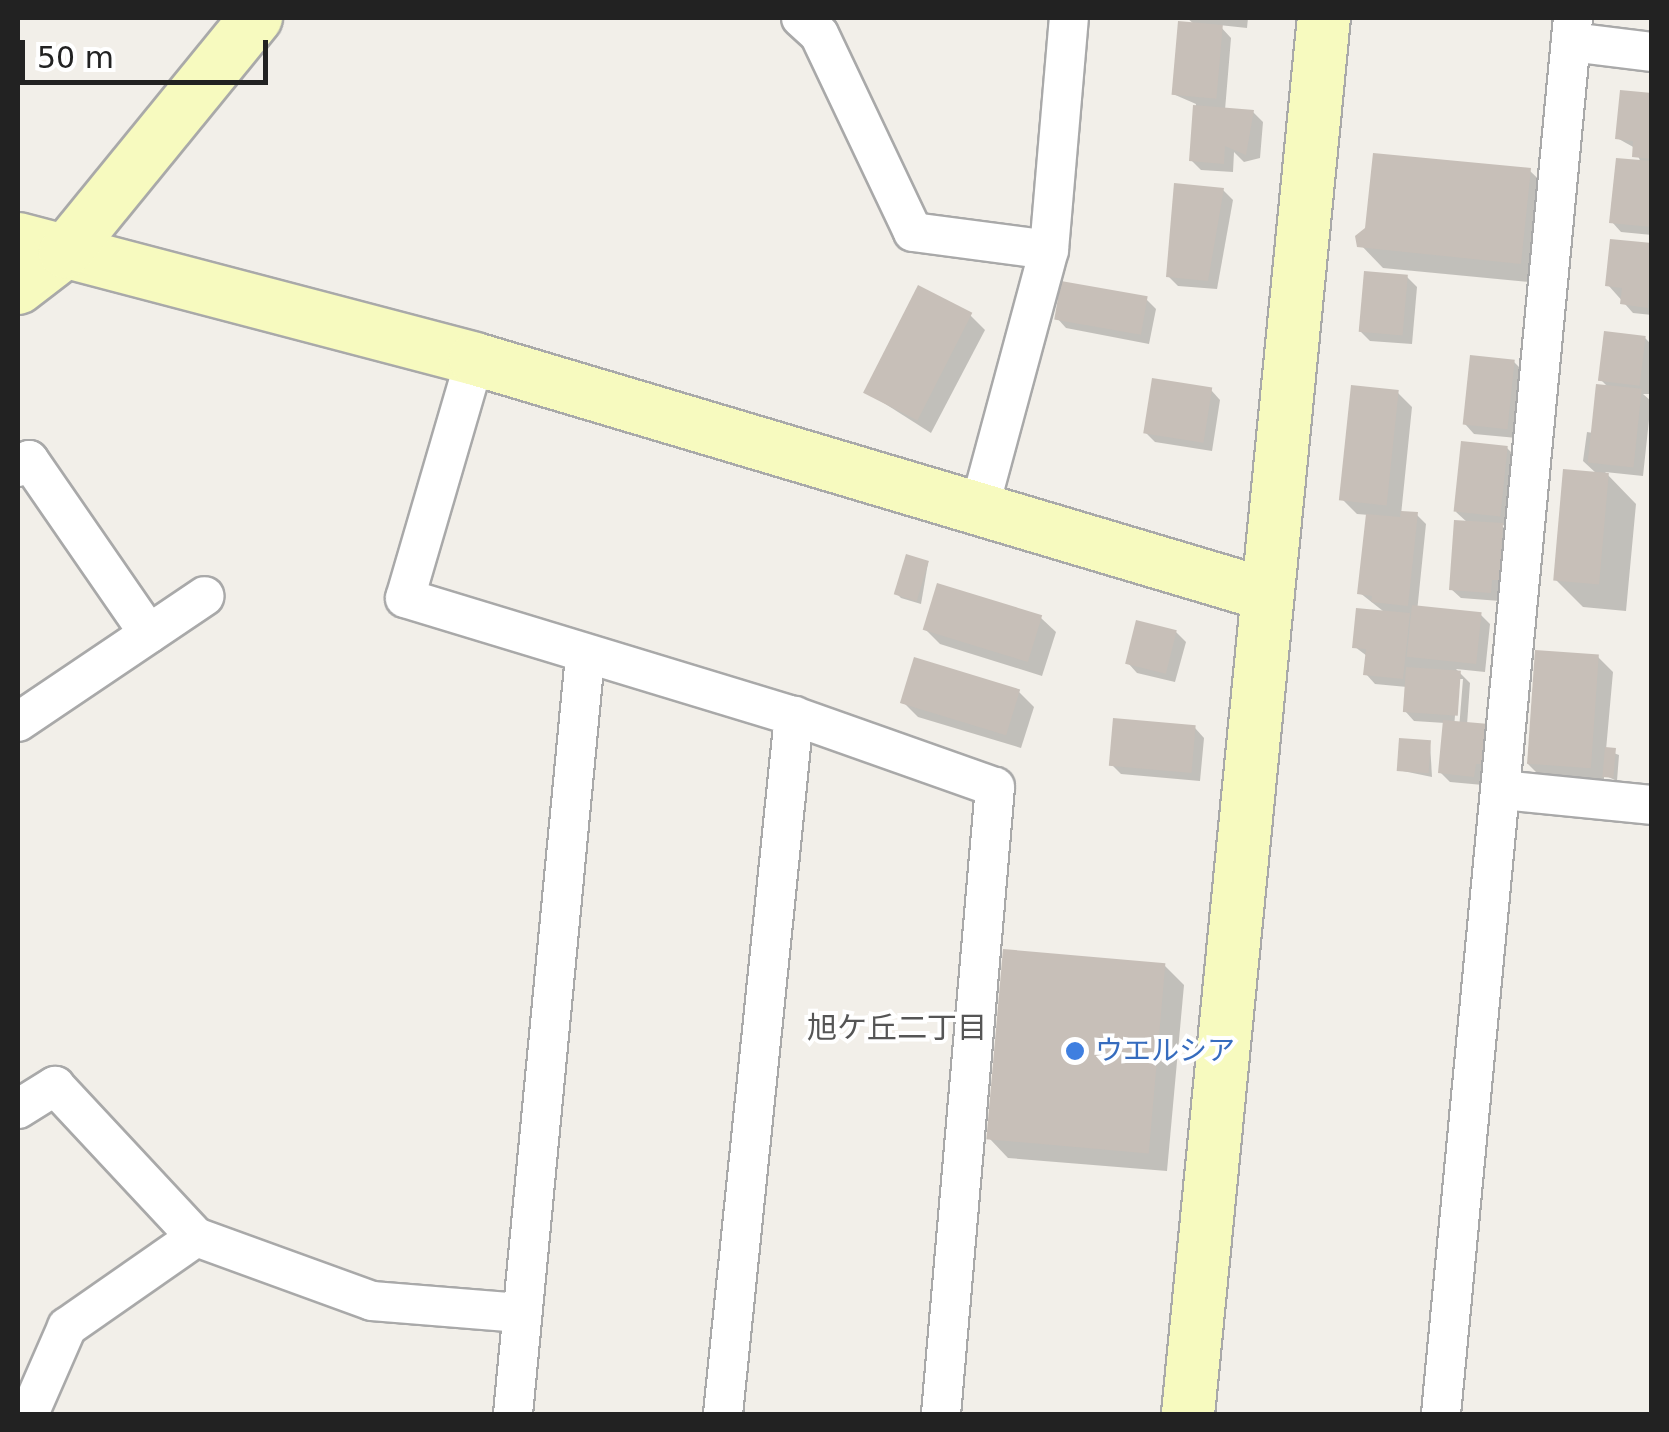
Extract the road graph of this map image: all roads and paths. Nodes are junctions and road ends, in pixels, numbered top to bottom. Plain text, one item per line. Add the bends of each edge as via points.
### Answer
1 (256, 18) edge
2 (801, 18) edge
3 (1068, 18) edge
4 (1324, 18) edge
5 (1572, 30) edge
6 (1652, 52) edge
7 (41, 246) edge
8 (1048, 250) junction
9 (18, 288) edge
10 (475, 359) junction
11 (18, 467) edge
12 (978, 513) junction
13 (1268, 595) junction
14 (206, 596) dead end
15 (150, 634) junction
16 (585, 658) junction
17 (794, 716) junction
18 (18, 722) edge
19 (1502, 790) junction
20 (1652, 805) edge
21 (18, 1110) edge
22 (196, 1237) junction
23 (521, 1314) junction
24 (29, 1414) edge
25 (513, 1414) edge
26 (723, 1414) edge
27 (941, 1414) edge
28 (1188, 1414) edge
29 (1442, 1414) edge

1 - 7 street
2 - 8 street via 820,34 913,232
3 - 8 street
4 - 13 street
5 - 6 street
5 - 19 street
7 - 9 street
7 - 10 street
8 - 12 street
10 - 12 street
10 - 16 street via 405,598
11 - 15 street via 29,460
12 - 13 street
13 - 28 street
14 - 15 street
15 - 18 street
16 - 17 street
16 - 23 street
17 - 26 street
17 - 27 street via 995,786
19 - 20 street
19 - 29 street
21 - 22 street via 56,1086
22 - 23 street via 372,1300
22 - 24 street via 67,1327
23 - 25 street

